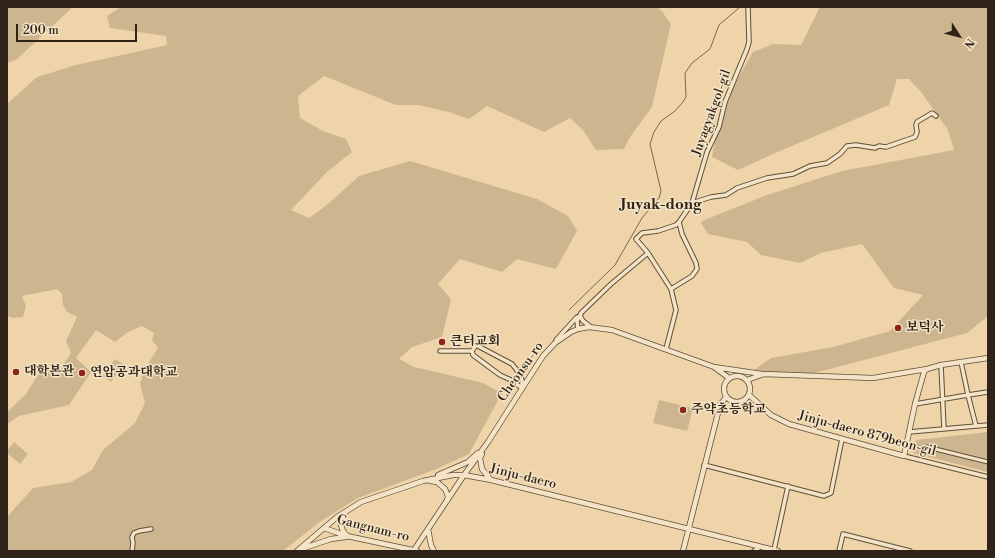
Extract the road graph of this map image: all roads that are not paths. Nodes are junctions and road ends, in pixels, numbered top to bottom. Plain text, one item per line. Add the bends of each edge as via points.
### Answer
1 (748, 7) edge
2 (936, 116) dead end
3 (692, 203) junction
4 (680, 222) junction
5 (648, 253) junction
6 (671, 289) junction
7 (581, 313) junction
8 (592, 327) junction
9 (578, 329) junction
10 (666, 349) junction
11 (440, 351) dead end
12 (472, 351) junction
13 (543, 356) junction
14 (988, 358) edge
15 (961, 362) junction
16 (941, 365) junction
17 (714, 367) junction
18 (927, 369) junction
19 (764, 374) junction
20 (729, 378) junction
21 (747, 380) junction
22 (522, 388) junction
23 (988, 392) edge
24 (749, 395) junction
25 (968, 395) junction
26 (726, 397) junction
27 (942, 400) junction
28 (915, 404) junction
29 (988, 425) edge
30 (976, 426) junction
31 (944, 429) junction
32 (910, 432) junction
33 (842, 439) junction
34 (488, 442) junction
35 (927, 447) dead end
36 (904, 456) junction
37 (988, 462) edge
38 (704, 465) junction
39 (464, 475) junction
40 (988, 477) edge
41 (491, 480) junction
42 (423, 481) junction
43 (788, 486) junction
44 (446, 503) junction
45 (345, 512) junction
46 (324, 528) junction
47 (151, 529) dead end
48 (428, 529) junction
49 (688, 530) junction
50 (347, 536) junction
51 (760, 547) junction
52 (776, 550) edge
53 (901, 550) edge
54 (132, 551) edge
55 (297, 551) edge
56 (416, 551) edge
57 (434, 551) edge
58 (683, 551) edge
59 (754, 551) edge
60 (839, 551) edge
61 (910, 551) edge

1 - 3 street, Juyagyakgol-gil via 749,42 725,102 719,127
2 - 3 street via 932,113 917,122 918,132 915,137 886,147 848,146 827,163 810,166 793,174 767,178 736,188 726,195
3 - 4 street, Juyagyakgol-gil
4 - 5 street via 658,231 642,233 636,239
4 - 6 street via 696,269 692,276
5 - 6 street
5 - 7 street
6 - 10 street via 676,310
7 - 8 street via 583,321
7 - 9 street via 577,321
7 - 13 street
8 - 9 street, Cheonsu-ro
8 - 10 street, Cheonsu-ro via 612,330
9 - 13 street, Cheonsu-ro via 559,340
10 - 17 street, Cheonsu-ro
11 - 12 street
12 - 22 street via 473,355 500,375
12 - 22 street via 476,344 512,364 522,380
13 - 22 street, Cheonsu-ro
14 - 15 street
15 - 16 street
15 - 25 street
16 - 18 street
16 - 27 street
17 - 19 street
17 - 20 street, Cheonsu-ro
18 - 19 street via 873,378
18 - 28 street via 923,374
19 - 21 street
20 - 21 street via 736,375
20 - 26 street via 724,389
21 - 24 street
22 - 34 street, Cheonsu-ro
23 - 25 street
24 - 26 street via 740,402
24 - 33 street, Jinju-daero 879beon-gil via 778,419
25 - 27 street
25 - 30 street
26 - 38 street via 720,405
27 - 28 street
27 - 31 street
28 - 32 street
29 - 30 street
30 - 31 street
31 - 32 street
32 - 36 street
33 - 36 street, Jinju-daero 879beon-gil
33 - 43 street via 831,493 824,496
34 - 39 street, Cheonsu-ro
34 - 41 street via 480,458 480,464
34 - 42 street via 468,462
35 - 37 street
36 - 40 street, Jinju-daero 879beon-gil
38 - 43 street
38 - 49 street
39 - 41 street, Jinju-daero
39 - 42 street, Jinju-daero
39 - 44 street, Cheonsu-ro
41 - 49 street, Jinju-daero
42 - 44 street via 441,485 447,493
42 - 45 street, Jinju-daero via 362,502
43 - 52 street
44 - 48 street, Cheonsu-ro
45 - 46 street, Jinju-daero
45 - 50 street via 341,525
46 - 50 street, Gangnam-ro
46 - 55 street, Jinju-daero
47 - 54 street via 134,533
48 - 56 street, Cheonsu-ro
48 - 57 street
49 - 51 street, Jinju-daero
49 - 58 street
50 - 55 street
50 - 56 street, Gangnam-ro
51 - 52 street, Jinju-daero
51 - 59 street
53 - 60 street via 843,534
53 - 61 street

